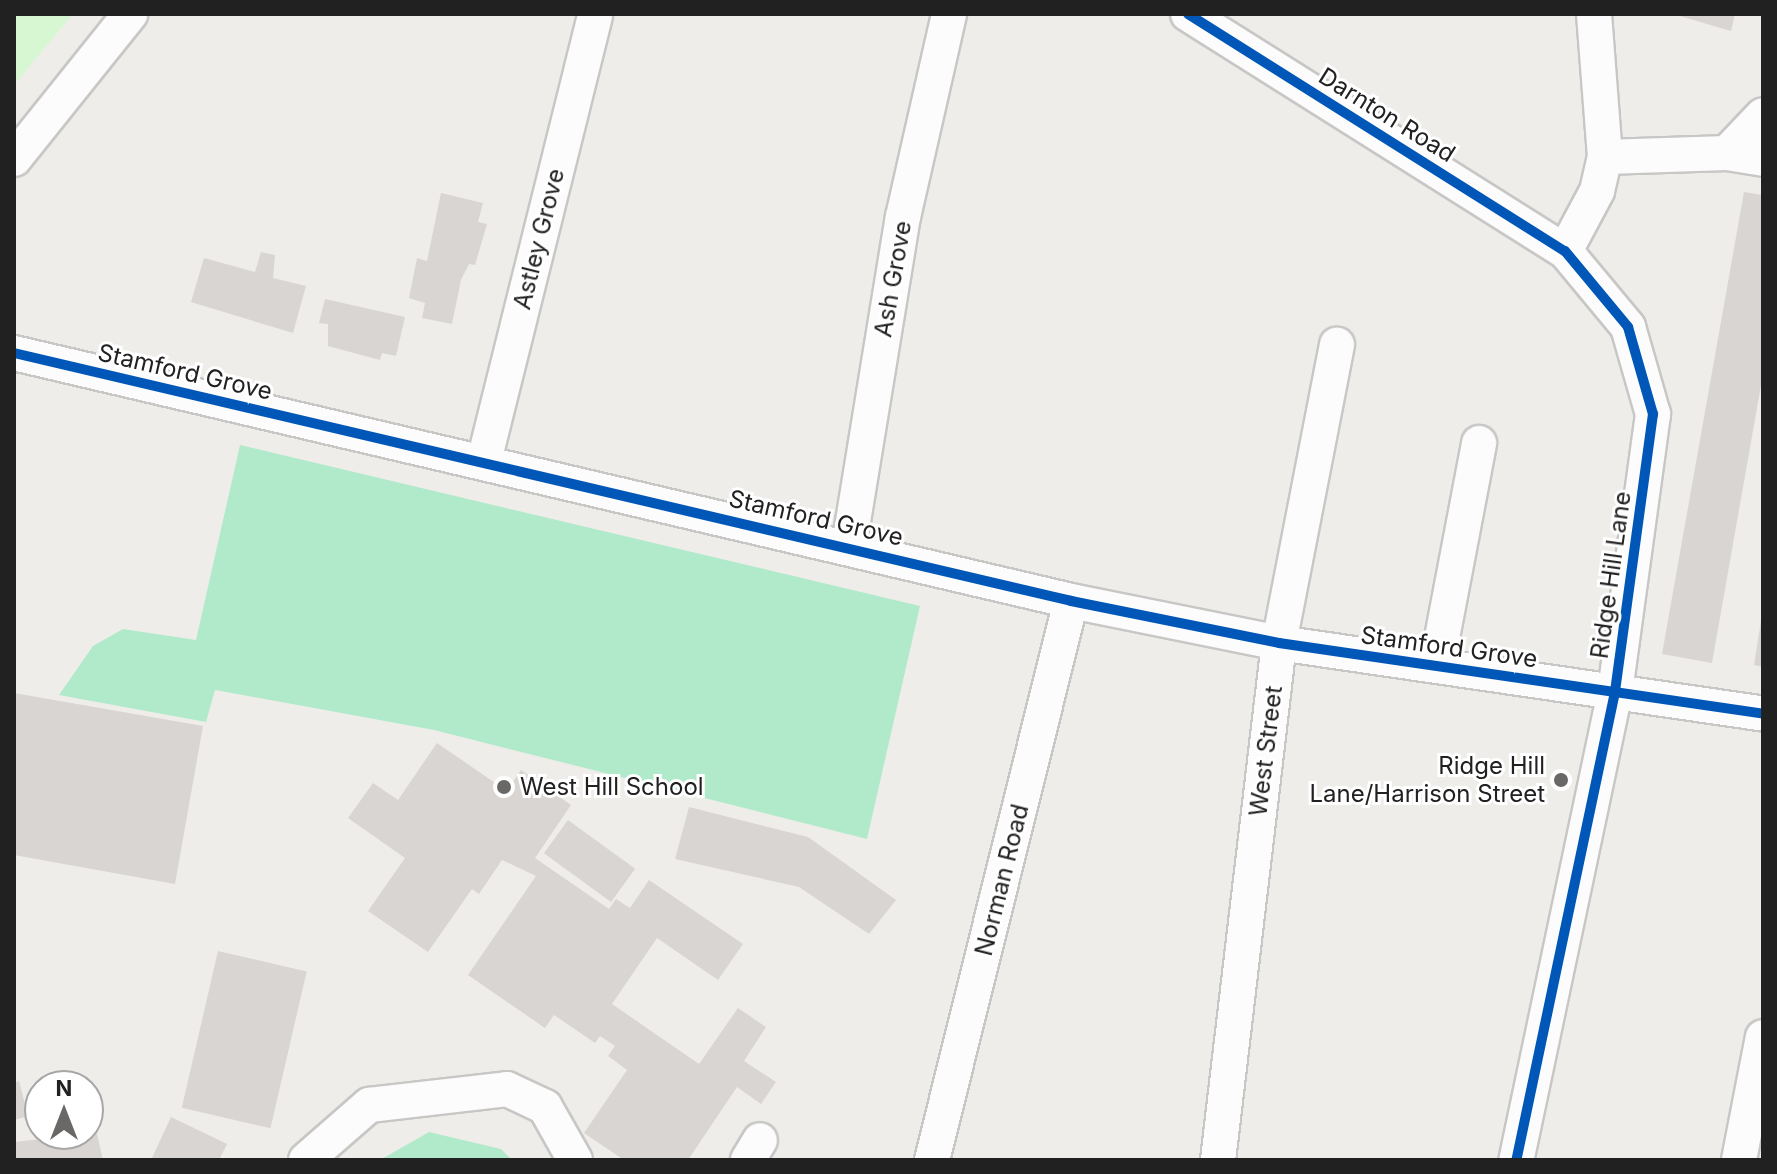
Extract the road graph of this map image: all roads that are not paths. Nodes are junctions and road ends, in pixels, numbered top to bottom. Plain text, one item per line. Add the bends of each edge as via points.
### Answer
1 (130, 14) edge
2 (949, 14) edge
3 (1188, 14) edge
4 (1594, 14) edge
5 (595, 17) dead end
6 (1763, 115) edge
7 (1727, 153) junction
8 (1605, 157) junction
9 (14, 159) edge
10 (1763, 159) edge
11 (1565, 251) junction
12 (1337, 345) dead end
13 (14, 353) edge
14 (1479, 443) dead end
15 (484, 461) junction
16 (849, 546) junction
17 (1071, 601) junction
18 (1279, 643) junction
19 (1437, 664) junction
20 (1615, 692) junction
21 (1763, 714) edge
22 (1763, 1037) edge
23 (306, 1160) edge
24 (575, 1160) edge
25 (932, 1160) edge
26 (1218, 1160) edge
27 (1516, 1160) edge
28 (1739, 1160) edge

1 - 9 street
2 - 16 street, Ash Grove via 903,217
3 - 11 street, Darnton Road
4 - 8 street
5 - 15 street, Astley Grove
6 - 7 street
7 - 8 street
7 - 10 street
8 - 11 street via 1597,191
11 - 20 street, Ridge Hill Lane via 1628,327 1653,414
12 - 18 street, West Street
13 - 15 street, Stamford Grove
14 - 19 street
15 - 16 street, Stamford Grove
16 - 17 street, Stamford Grove
17 - 18 street, Stamford Grove
17 - 25 street, Norman Road
18 - 19 street, Stamford Grove
18 - 26 street, West Street
19 - 20 street, Stamford Grove
20 - 21 street, Stamford Grove
20 - 27 street, Ridge Hill Lane
22 - 28 street
23 - 24 street via 369,1105 507,1089 545,1107

